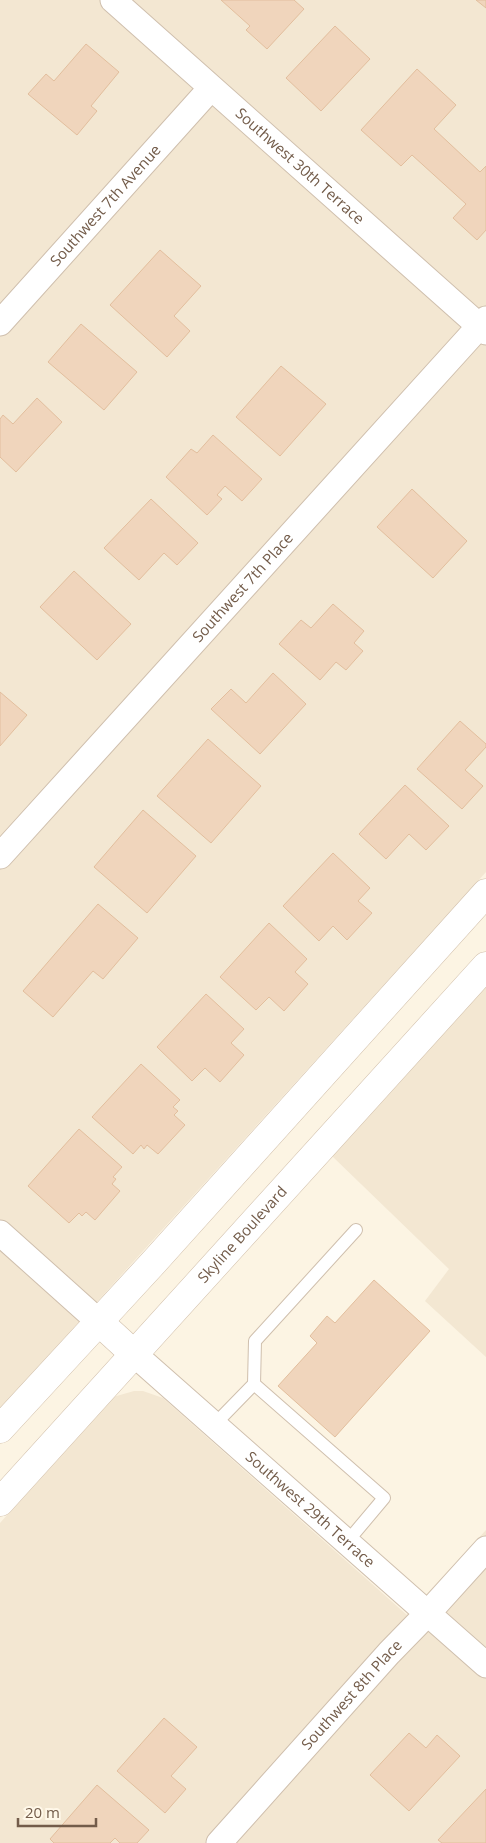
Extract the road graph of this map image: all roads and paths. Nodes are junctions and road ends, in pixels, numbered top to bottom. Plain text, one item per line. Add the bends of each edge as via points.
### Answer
1 (113, 0) edge
2 (211, 88) junction
3 (0, 323) edge
4 (484, 326) edge
5 (0, 856) edge
6 (486, 893) edge
7 (486, 966) edge
8 (356, 1230) dead end
9 (0, 1233) edge
10 (98, 1320) junction
11 (134, 1354) junction
12 (254, 1384) junction
13 (214, 1425) junction
14 (0, 1429) edge
15 (0, 1502) edge
16 (347, 1542) junction
17 (486, 1549) edge
18 (428, 1614) junction
19 (486, 1665) edge
20 (219, 1843) edge

1 - 2 street, Southwest 30th Terrace
2 - 3 street, Southwest 7th Avenue
2 - 4 street, Southwest 30th Terrace
4 - 5 street, Southwest 7th Place
6 - 10 street
7 - 11 street, Skyline Boulevard
8 - 12 lane via 254,1341
9 - 10 street
10 - 11 street
10 - 14 street
11 - 13 street, Southwest 29th Terrace
11 - 15 street, Skyline Boulevard
12 - 13 lane
12 - 16 lane via 384,1498
13 - 16 street, Southwest 29th Terrace
16 - 18 street, Southwest 29th Terrace
17 - 18 street, Southwest 8th Place
18 - 19 street, Southwest 29th Terrace
18 - 20 street, Southwest 8th Place via 388,1653

